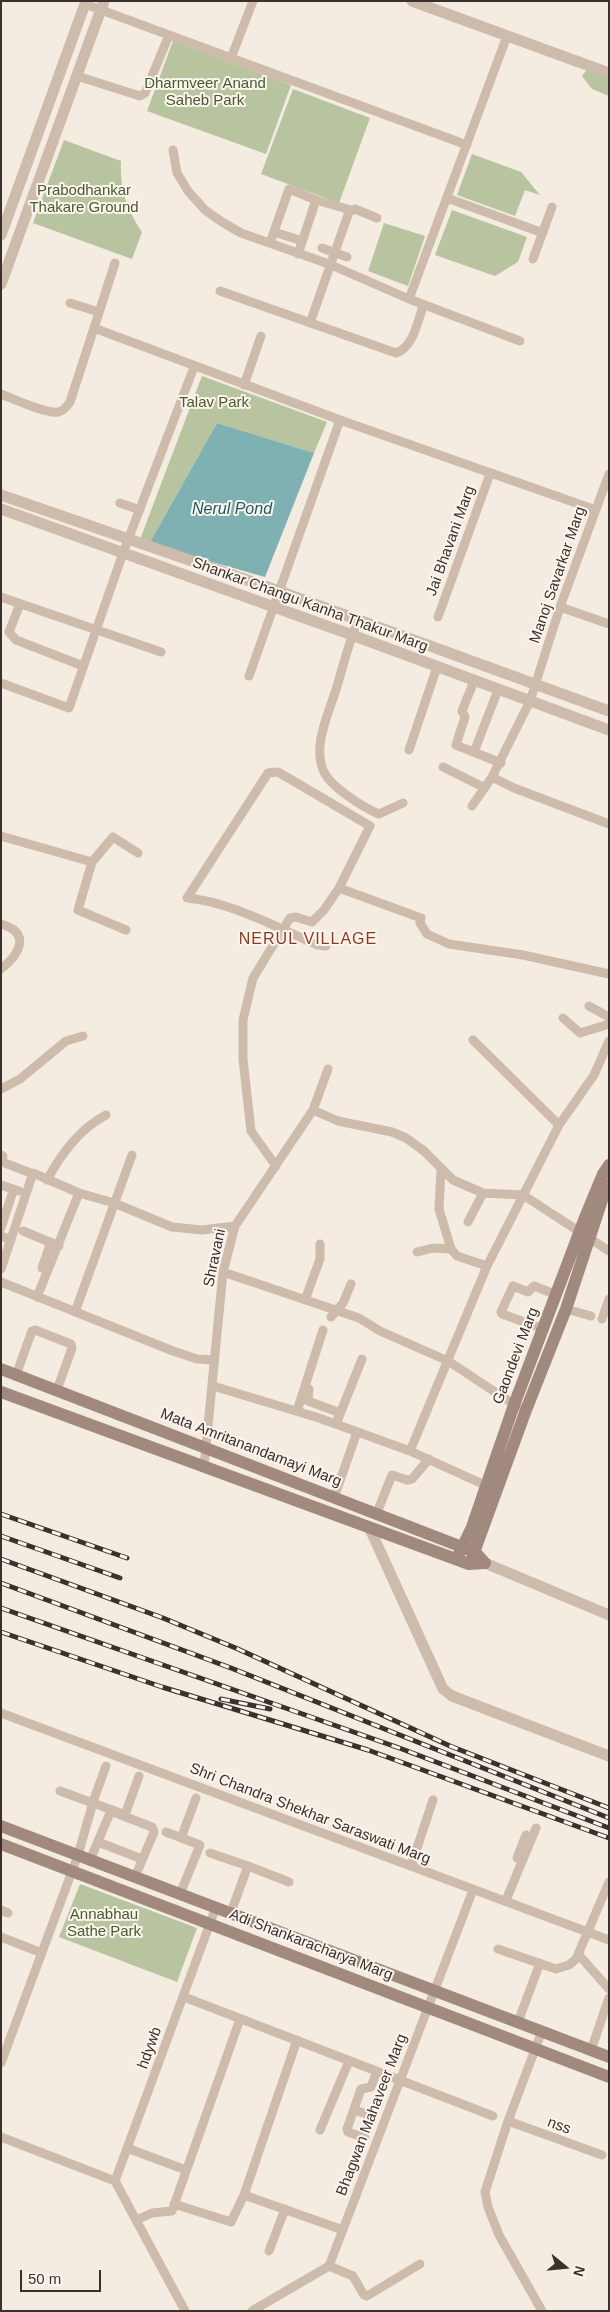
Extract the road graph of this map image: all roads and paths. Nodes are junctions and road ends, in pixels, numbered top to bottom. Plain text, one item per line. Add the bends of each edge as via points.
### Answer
1 (253, 1) edge
2 (412, 1) edge
3 (85, 3) edge
4 (102, 6) edge
5 (169, 36) junction
6 (507, 36) junction
7 (231, 58) junction
8 (609, 73) edge
9 (77, 76) junction
10 (467, 145) junction
11 (173, 150) dead end
12 (448, 198) junction
13 (316, 200) junction
14 (552, 207) dead end
15 (351, 210) junction
16 (377, 218) dead end
17 (274, 232) junction
18 (543, 233) junction
19 (1, 235) edge
20 (302, 241) junction
21 (270, 243) junction
22 (322, 248) dead end
23 (334, 252) junction
24 (298, 254) junction
25 (347, 256) dead end
26 (533, 259) dead end
27 (115, 263) dead end
28 (329, 264) junction
29 (1, 284) edge
30 (220, 291) dead end
31 (409, 299) junction
32 (70, 302) dead end
33 (423, 306) junction
34 (99, 312) junction
35 (310, 323) junction
36 (94, 328) junction
37 (261, 336) dead end
38 (520, 341) dead end
39 (194, 367) junction
40 (244, 385) junction
41 (1, 394) edge
42 (340, 420) junction
43 (490, 474) junction
44 (608, 478) edge
45 (1, 495) edge
46 (120, 502) dead end
47 (1, 508) edge
48 (140, 510) junction
49 (596, 510) junction
50 (128, 540) junction
51 (123, 553) junction
52 (279, 591) junction
53 (1, 597) edge
54 (20, 604) junction
55 (273, 607) junction
56 (560, 607) junction
57 (438, 617) dead end
58 (358, 620) junction
59 (609, 624) edge
60 (96, 631) junction
61 (352, 635) junction
62 (162, 652) dead end
63 (83, 666) junction
64 (436, 666) junction
65 (249, 676) dead end
66 (474, 680) junction
67 (1, 683) edge
68 (535, 685) junction
69 (498, 690) junction
70 (530, 701) junction
71 (609, 711) edge
72 (609, 730) edge
73 (409, 750) dead end
74 (474, 752) junction
75 (501, 763) junction
76 (443, 766) dead end
77 (492, 777) junction
78 (484, 788) junction
79 (403, 803) dead end
80 (472, 806) dead end
81 (609, 824) edge
82 (1, 836) edge
83 (138, 853) dead end
84 (92, 862) junction
85 (339, 888) junction
86 (1, 924) edge
87 (126, 930) dead end
88 (283, 930) junction
89 (326, 946) dead end
90 (1, 969) edge
91 (609, 974) edge
92 (589, 1006) dead end
93 (609, 1017) edge
94 (563, 1018) dead end
95 (609, 1024) edge
96 (83, 1036) dead end
97 (473, 1040) dead end
98 (609, 1041) edge
99 (328, 1069) dead end
100 (1, 1090) edge
101 (313, 1110) junction
102 (106, 1115) dead end
103 (559, 1125) junction
104 (132, 1155) dead end
105 (3, 1158) edge
106 (609, 1165) edge
107 (276, 1166) junction
108 (441, 1169) junction
109 (33, 1174) junction
110 (48, 1180) junction
111 (609, 1185) edge
112 (1, 1186) edge
113 (14, 1191) junction
114 (79, 1193) junction
115 (483, 1193) junction
116 (26, 1194) junction
117 (523, 1195) junction
118 (114, 1204) junction
119 (468, 1222) dead end
120 (235, 1226) junction
121 (1, 1228) edge
122 (22, 1231) dead end
123 (1, 1236) edge
124 (585, 1236) junction
125 (11, 1240) junction
126 (55, 1244) junction
127 (320, 1244) dead end
128 (451, 1249) junction
129 (609, 1251) edge
130 (417, 1252) dead end
131 (488, 1266) junction
132 (42, 1268) dead end
133 (1, 1269) edge
134 (223, 1272) junction
135 (1, 1282) edge
136 (351, 1284) dead end
137 (557, 1295) junction
138 (37, 1296) junction
139 (609, 1299) edge
140 (306, 1300) junction
141 (566, 1309) junction
142 (75, 1312) junction
143 (334, 1314) junction
144 (590, 1316) dead end
145 (602, 1319) dead end
146 (544, 1329) junction
147 (323, 1330) dead end
148 (362, 1359) dead end
149 (214, 1360) junction
150 (448, 1361) junction
151 (1, 1369) edge
152 (16, 1375) junction
153 (212, 1386) junction
154 (57, 1390) junction
155 (1, 1392) edge
156 (304, 1398) junction
157 (520, 1408) junction
158 (298, 1411) junction
159 (335, 1412) dead end
160 (336, 1424) junction
161 (356, 1434) junction
162 (206, 1449) junction
163 (410, 1451) junction
164 (428, 1461) junction
165 (204, 1467) junction
166 (487, 1486) junction
167 (334, 1498) junction
168 (376, 1515) junction
169 (370, 1529) junction
170 (462, 1547) junction
171 (475, 1552) junction
172 (463, 1562) junction
173 (485, 1563) junction
174 (609, 1615) edge
175 (1, 1713) edge
176 (609, 1756) edge
177 (106, 1766) dead end
178 (139, 1776) dead end
179 (60, 1791) dead end
180 (196, 1798) dead end
181 (433, 1800) dead end
182 (94, 1803) junction
183 (1, 1826) edge
184 (536, 1828) dead end
185 (166, 1832) dead end
186 (526, 1835) dead end
187 (181, 1838) junction
188 (98, 1842) junction
189 (1, 1844) edge
190 (200, 1845) junction
191 (220, 1852) dead end
192 (210, 1853) dead end
193 (78, 1855) junction
194 (142, 1859) junction
195 (90, 1860) junction
196 (248, 1866) junction
197 (411, 1866) junction
198 (72, 1871) junction
199 (135, 1877) junction
200 (289, 1882) dead end
201 (609, 1882) edge
202 (473, 1890) junction
203 (180, 1894) junction
204 (504, 1900) junction
205 (216, 1907) junction
206 (231, 1912) junction
207 (211, 1924) junction
208 (587, 1932) junction
209 (1, 1937) edge
210 (609, 1940) edge
211 (498, 1949) dead end
212 (42, 1953) junction
213 (578, 1954) junction
214 (540, 1963) junction
215 (609, 1989) edge
216 (434, 1990) junction
217 (184, 1997) junction
218 (609, 1998) edge
219 (428, 2007) junction
220 (240, 2019) junction
221 (518, 2022) junction
222 (542, 2032) junction
223 (297, 2040) junction
224 (536, 2049) junction
225 (591, 2050) junction
226 (609, 2057) edge
227 (349, 2061) junction
228 (1, 2063) edge
229 (377, 2071) junction
230 (609, 2077) edge
231 (400, 2080) junction
232 (354, 2110) junction
233 (372, 2116) dead end
234 (493, 2116) dead end
235 (508, 2121) junction
236 (320, 2130) dead end
237 (1, 2137) edge
238 (365, 2138) dead end
239 (127, 2148) junction
240 (602, 2155) dead end
241 (186, 2170) junction
242 (115, 2181) junction
243 (244, 2195) junction
244 (174, 2204) junction
245 (284, 2209) junction
246 (136, 2220) junction
247 (343, 2230) junction
248 (269, 2251) dead end
249 (420, 2264) dead end
250 (328, 2266) junction
251 (267, 2307) edge
252 (185, 2311) edge
253 (252, 2311) edge
254 (542, 2311) edge

1 - 7 street
2 - 6 street
3 - 4 street
3 - 19 street
4 - 5 street
4 - 9 street
5 - 7 street
5 - 9 street via 145,93 140,96
6 - 8 street
6 - 10 street
7 - 10 street
9 - 29 street
10 - 12 street
11 - 21 street via 176,173 205,210 241,233
12 - 18 street
12 - 31 street
13 - 15 street
13 - 17 street via 289,189
13 - 20 street
14 - 18 street
15 - 16 street
15 - 23 street
17 - 20 street
17 - 21 street
18 - 26 street
20 - 24 street
21 - 24 street
22 - 23 street
23 - 25 street
23 - 28 street
24 - 28 street
27 - 34 street
28 - 31 street
28 - 35 street
30 - 35 street
31 - 33 street
32 - 34 street
33 - 35 street via 408,345 396,353
33 - 38 street
34 - 36 street
36 - 39 street
36 - 41 street via 70,402 64,409 58,412 49,410
37 - 40 street
39 - 40 street
39 - 48 street
40 - 42 street
42 - 43 street
42 - 52 street
43 - 49 street
43 - 57 street, Jai Bhavani Marg
44 - 49 street, Manoj Savarkar Marg
45 - 50 street, Shankar Changu Kanha Thakur Marg
46 - 48 street
47 - 51 street, Shankar Changu Kanha Thakur Marg
48 - 50 street
49 - 56 street, Manoj Savarkar Marg
50 - 51 street
50 - 52 street, Shankar Changu Kanha Thakur Marg
51 - 55 street, Shankar Changu Kanha Thakur Marg
51 - 60 street
52 - 55 street
52 - 58 street, Shankar Changu Kanha Thakur Marg
53 - 54 street
54 - 60 street
54 - 63 street via 9,632 11,636
55 - 61 street, Shankar Changu Kanha Thakur Marg
55 - 65 street
56 - 59 street
56 - 68 street, Manoj Savarkar Marg
58 - 61 street
58 - 68 street, Shankar Changu Kanha Thakur Marg
60 - 62 street
60 - 63 street
61 - 64 street, Shankar Changu Kanha Thakur Marg
61 - 79 street via 325,726 321,759 323,772 352,799 379,814
63 - 67 street via 68,708
64 - 66 street, Shankar Changu Kanha Thakur Marg
64 - 73 street
66 - 69 street, Shankar Changu Kanha Thakur Marg
66 - 74 street via 462,711 465,717 456,743
68 - 70 street
68 - 71 street, Shankar Changu Kanha Thakur Marg
69 - 70 street, Shankar Changu Kanha Thakur Marg
69 - 74 street
70 - 72 street, Shankar Changu Kanha Thakur Marg
70 - 75 street
74 - 75 street
75 - 77 street
76 - 78 street
77 - 78 street
77 - 81 street
78 - 80 street
82 - 84 street
83 - 84 street via 114,837
84 - 87 street via 78,910
85 - 88 street via 312,922 290,918
85 - 88 street via 370,826 278,772 268,773 187,898 200,899 263,920
85 - 91 street via 421,918 420,923 427,934 448,944 523,955
86 - 90 street via 14,929 20,946 11,961
88 - 89 street
88 - 107 street via 253,978 242,1020 251,1131
92 - 93 street
94 - 95 street via 580,1033
96 - 100 street via 66,1041 20,1079
97 - 103 street
98 - 103 street via 594,1075
99 - 101 street, Shravani
101 - 107 street, Shravani
101 - 108 street via 338,1121 406,1138
102 - 110 street via 94,1121 61,1154
103 - 117 street
104 - 118 street
105 - 109 street
106 - 124 main road, Gaondevi Marg via 603,1174
107 - 120 street, Shravani
108 - 115 street via 453,1180
108 - 128 street via 439,1209
109 - 110 street
109 - 116 street
110 - 114 street
111 - 124 main road, Gaondevi Marg
112 - 113 street
112 - 116 street
113 - 116 street
113 - 121 street
114 - 118 street
114 - 126 street
115 - 117 street
115 - 119 street
116 - 125 street
117 - 124 street
117 - 131 street
118 - 120 street via 172,1227 202,1230
118 - 142 street
120 - 134 street, Shravani
122 - 126 street
123 - 125 street
124 - 129 street
124 - 137 main road, Gaondevi Marg
124 - 141 main road, Gaondevi Marg
125 - 133 street
126 - 132 street
126 - 138 street
127 - 140 street via 320,1259
128 - 130 street via 433,1248
128 - 131 street via 457,1256
131 - 150 street
134 - 140 street
134 - 149 street, Shravani
135 - 138 street
136 - 143 street
137 - 146 main road, Gaondevi Marg
137 - 146 street via 534,1286 528,1292 513,1286 501,1312
138 - 142 street
139 - 145 street
140 - 143 street
141 - 144 street
141 - 157 main road, Gaondevi Marg
142 - 149 street via 197,1359
143 - 150 street via 359,1318 380,1331
146 - 157 main road, Gaondevi Marg
147 - 156 street
148 - 160 street
149 - 153 street, Shravani
150 - 157 street
150 - 163 street
151 - 152 main road, Mata Amritanandamayi Marg
152 - 154 main road, Mata Amritanandamayi Marg
152 - 154 street via 35,1330 71,1344
153 - 158 street
153 - 162 street, Shravani via 205,1433
154 - 162 main road, Mata Amritanandamayi Marg
155 - 165 main road, Mata Amritanandamayi Marg
156 - 158 street
156 - 159 street
157 - 166 main road, Gaondevi Marg
157 - 171 main road, Gaondevi Marg
158 - 160 street
160 - 161 street
161 - 163 street
161 - 164 street
161 - 167 street
162 - 165 street, Shravani
162 - 167 main road, Mata Amritanandamayi Marg
163 - 164 street
164 - 166 street
164 - 168 street via 412,1479 392,1475
165 - 169 main road, Mata Amritanandamayi Marg
166 - 170 main road, Gaondevi Marg
167 - 168 main road, Mata Amritanandamayi Marg
168 - 170 main road, Mata Amritanandamayi Marg
169 - 172 main road, Mata Amritanandamayi Marg
169 - 176 street via 444,1689 452,1696
170 - 171 main road, Mata Amritanandamayi Marg
170 - 172 main road, Gaondevi Marg
171 - 172 main road, Gaondevi Marg
171 - 173 main road, Mata Amritanandamayi Marg
172 - 173 main road, Mata Amritanandamayi Marg
173 - 174 street, Mata Amritanandamayi Marg
175 - 197 street, Shri Chandra Shekhar Saraswati Marg
177 - 182 street
178 - 182 street via 126,1812
179 - 182 street
180 - 187 street
181 - 197 street
182 - 193 street
183 - 193 main road, Adi Shankaracharya Marg
184 - 204 street
185 - 187 street
186 - 204 street
187 - 190 street
188 - 194 street
188 - 194 street via 113,1812 152,1827 154,1832
188 - 195 street
189 - 198 main road, Adi Shankaracharya Marg
190 - 191 street
190 - 203 street
192 - 196 street
193 - 195 main road, Adi Shankaracharya Marg
193 - 198 street
194 - 199 street
195 - 199 main road, Adi Shankaracharya Marg
196 - 200 street
196 - 206 street
197 - 202 street, Shri Chandra Shekhar Saraswati Marg
198 - 207 main road, Adi Shankaracharya Marg
198 - 212 street
199 - 203 main road, Adi Shankaracharya Marg
201 - 208 street
202 - 204 street, Shri Chandra Shekhar Saraswati Marg
202 - 216 street, Bhagwan Mahaveer Marg
203 - 205 main road, Adi Shankaracharya Marg
204 - 208 street, Shri Chandra Shekhar Saraswati Marg
205 - 206 main road, Adi Shankaracharya Marg
205 - 207 street, hdywb
206 - 216 main road, Adi Shankaracharya Marg
207 - 217 street, hdywb
207 - 219 main road, Adi Shankaracharya Marg
208 - 210 street, Shri Chandra Shekhar Saraswati Marg
208 - 213 street
209 - 212 street
211 - 214 street
212 - 228 street
213 - 214 street via 569,1965 556,1968
213 - 215 street
214 - 221 street
216 - 219 street, Bhagwan Mahaveer Marg
216 - 221 main road, Adi Shankaracharya Marg
217 - 220 street
217 - 239 street, hdywb
218 - 225 street
219 - 224 main road, Adi Shankaracharya Marg
219 - 231 street, Bhagwan Mahaveer Marg
220 - 223 street
220 - 241 street
221 - 222 main road, Adi Shankaracharya Marg
222 - 224 street
222 - 225 main road, Adi Shankaracharya Marg
223 - 227 street
223 - 243 street
224 - 230 main road, Adi Shankaracharya Marg
224 - 235 street
225 - 226 main road, Adi Shankaracharya Marg
227 - 229 street
227 - 236 street
229 - 231 street
229 - 232 street via 371,2087 361,2089
231 - 234 street
231 - 247 street, Bhagwan Mahaveer Marg
232 - 233 street
232 - 238 street via 348,2132
235 - 240 street, nss
235 - 254 street via 487,2182 486,2200 499,2235
237 - 242 street
239 - 241 street
239 - 242 street, hdywb
241 - 244 street
242 - 246 street
243 - 244 street via 231,2222
243 - 245 street
244 - 246 street via 172,2211 152,2213
245 - 247 street
245 - 248 street
246 - 252 street
247 - 250 street, Bhagwan Mahaveer Marg
249 - 250 street via 367,2296 353,2276
250 - 251 street
251 - 253 street

